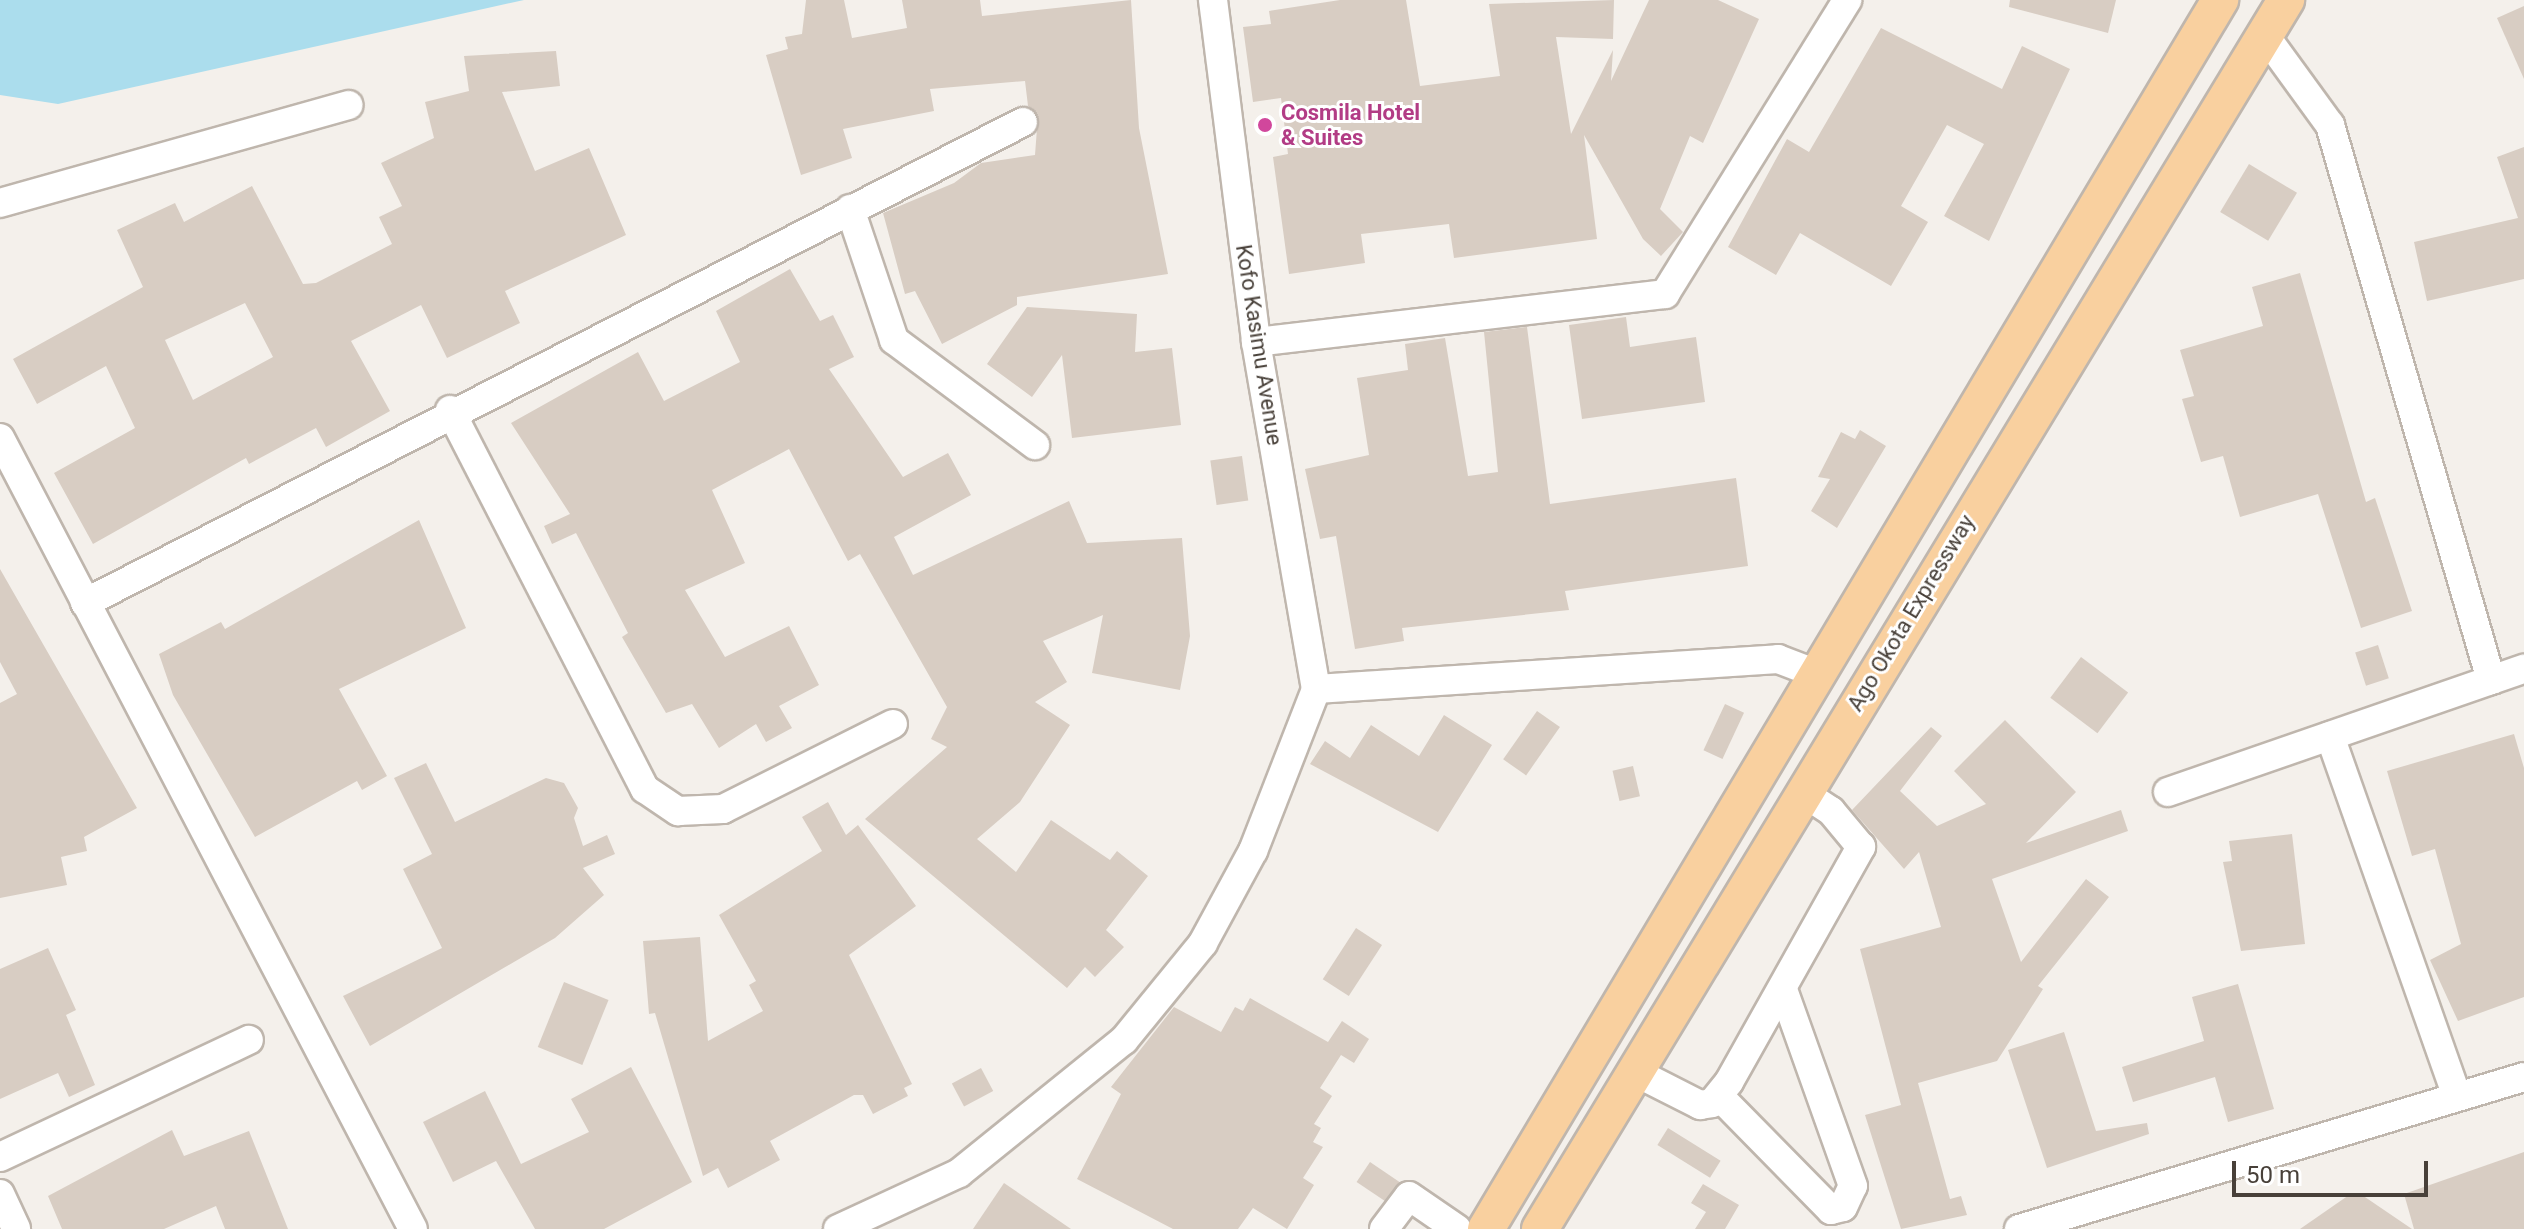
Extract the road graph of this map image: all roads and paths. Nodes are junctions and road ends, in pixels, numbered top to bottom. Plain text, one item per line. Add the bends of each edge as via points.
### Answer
1 (1213, 0) edge
2 (1847, 0) edge
3 (2220, 0) edge
4 (2286, 0) edge
5 (2266, 37) junction
6 (348, 105) dead end
7 (1023, 122) dead end
8 (0, 203) edge
9 (850, 209) junction
10 (1256, 342) junction
11 (450, 410) junction
12 (0, 438) edge
13 (1035, 445) dead end
14 (85, 603) junction
15 (2524, 669) edge
16 (1817, 674) junction
17 (2491, 680) junction
18 (1316, 689) junction
19 (893, 724) dead end
20 (2330, 736) junction
21 (2168, 792) dead end
22 (1805, 794) junction
23 (1783, 989) junction
24 (249, 1040) dead end
25 (1637, 1073) junction
26 (2524, 1077) edge
27 (2456, 1094) junction
28 (1719, 1096) junction
29 (0, 1157) edge
30 (0, 1194) edge
31 (2108, 1217) edge
32 (16, 1229) edge
33 (413, 1229) edge
34 (838, 1229) edge
35 (1384, 1229) edge
36 (1457, 1229) edge
37 (1486, 1229) edge
38 (1540, 1229) edge
39 (2019, 1229) edge

1 - 10 street, Kofo Kasimu Avenue
2 - 10 street via 1665,294
3 - 16 main road
4 - 5 main road, Ago Okota Expressway
5 - 17 street via 2330,125
5 - 22 main road, Ago Okota Expressway via 1923,587
6 - 8 street
7 - 9 street
9 - 11 street
9 - 13 street via 894,340
10 - 18 street, Kofo Kasimu Avenue
11 - 14 street
11 - 19 street via 645,789 678,811 723,809
12 - 14 street
14 - 33 street
15 - 17 street
16 - 18 street via 1778,659
16 - 37 main road
17 - 20 street
18 - 34 street via 1232,891 1203,943 1124,1040 959,1173
20 - 21 street
20 - 27 street
22 - 23 street via 1831,811 1861,847
22 - 25 main road, Ago Okota Expressway
23 - 28 street
23 - 28 street via 1853,1186 1850,1199 1831,1210
24 - 29 street
25 - 28 street via 1700,1105
25 - 38 main road, Ago Okota Expressway
26 - 27 street
27 - 31 street
30 - 32 street
31 - 39 street
35 - 36 street via 1409,1196

